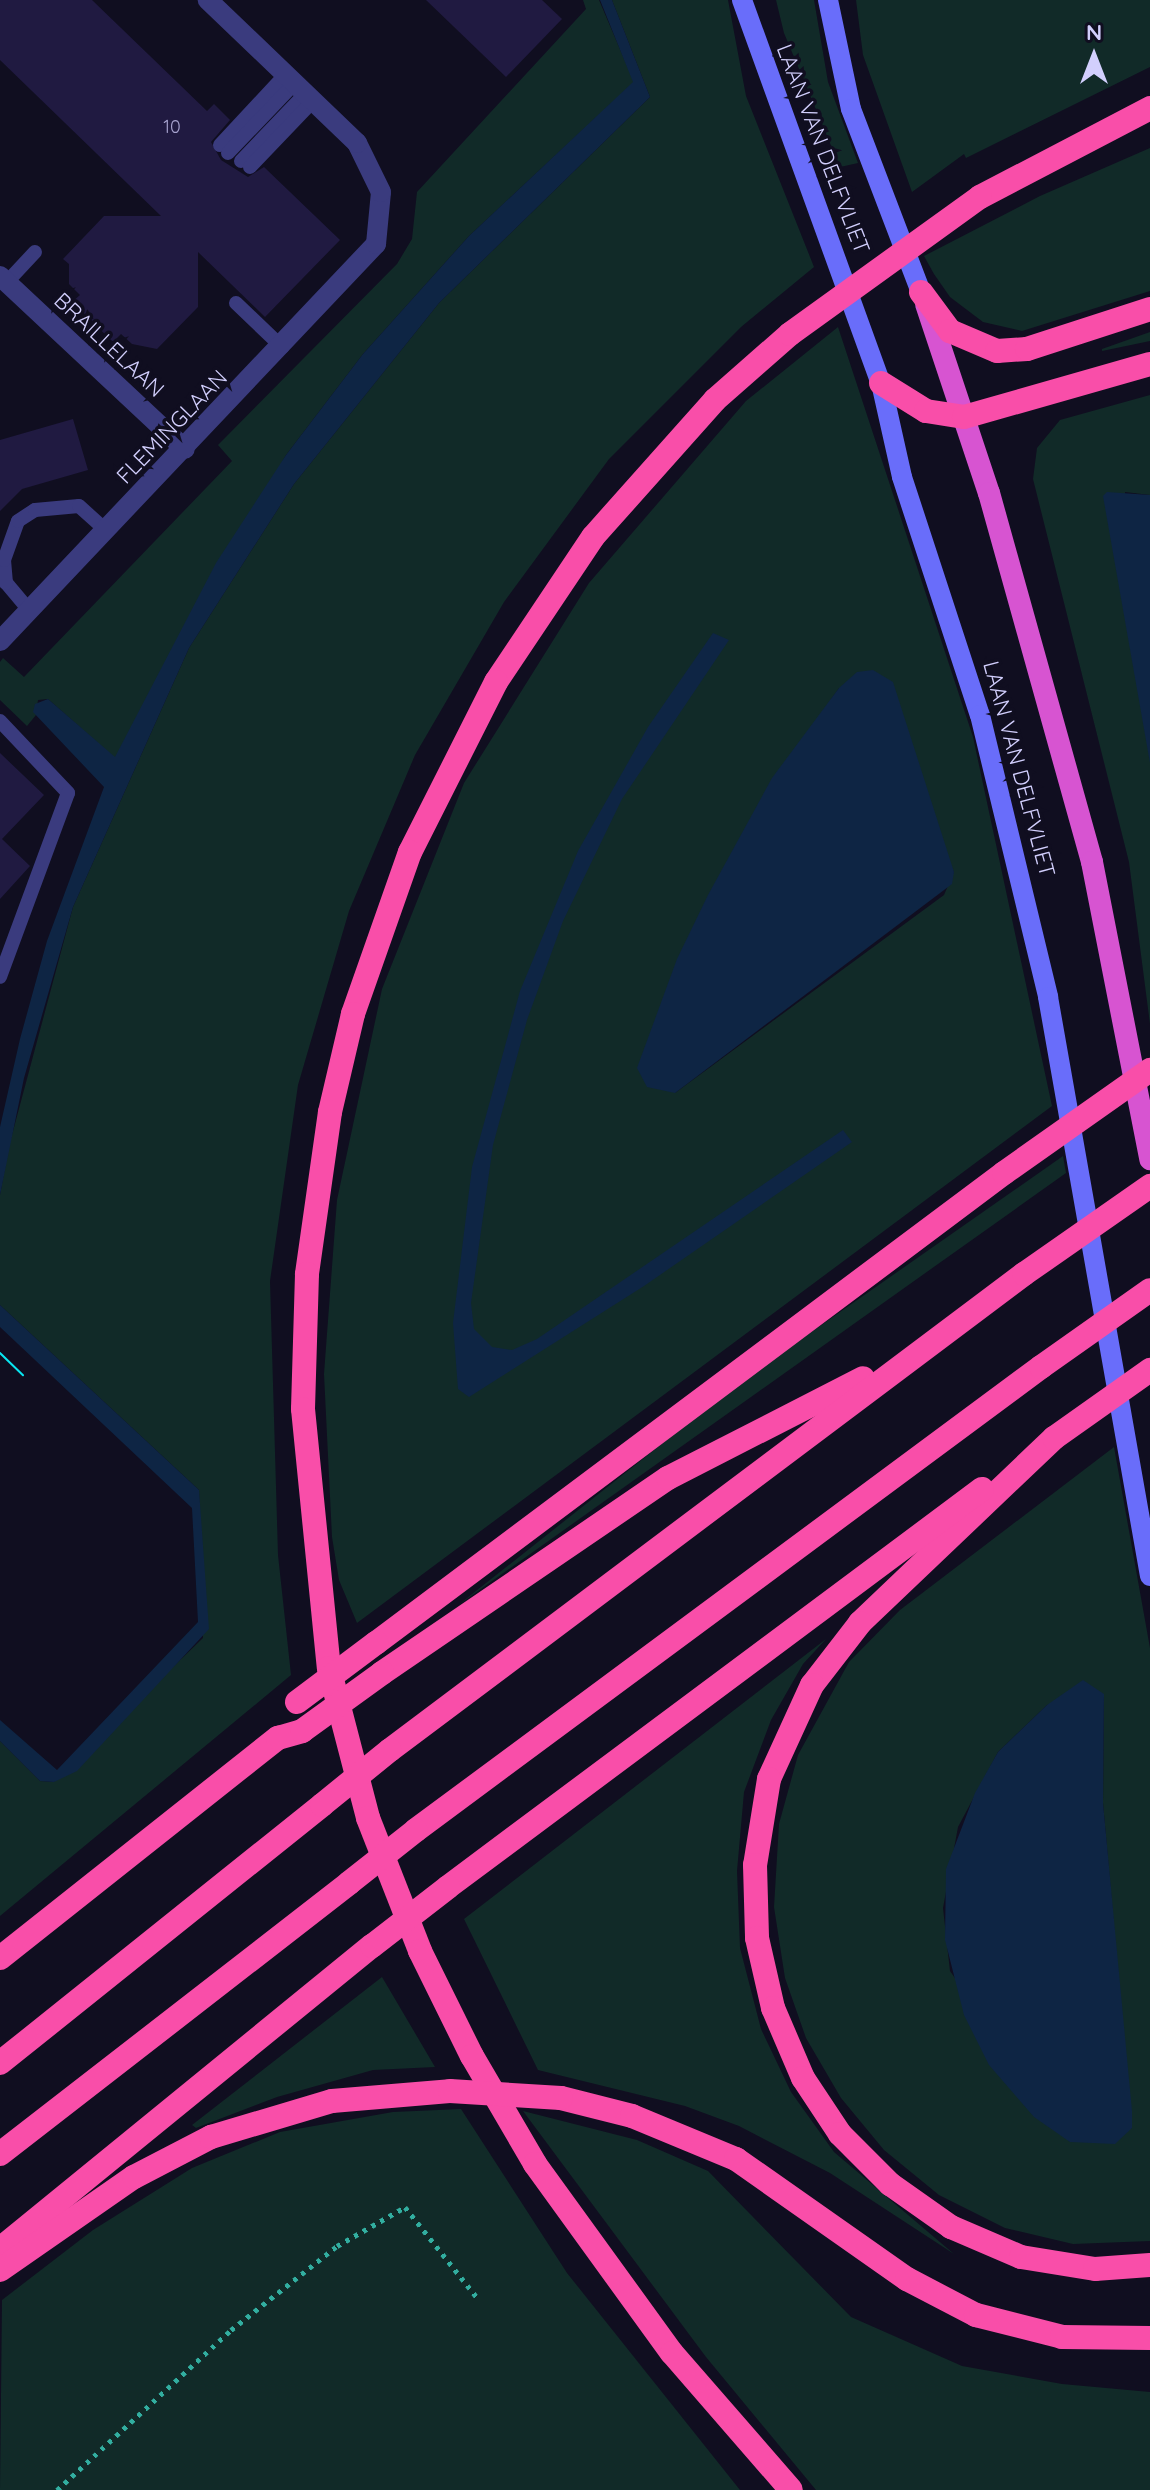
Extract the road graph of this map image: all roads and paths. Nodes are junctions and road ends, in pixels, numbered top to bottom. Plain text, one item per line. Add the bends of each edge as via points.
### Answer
1 (208, 0) edge
2 (742, 0) edge
3 (828, 0) edge
4 (300, 88) junction
5 (1150, 108) edge
6 (35, 252) dead end
7 (3, 279) edge
8 (921, 292) junction
9 (236, 303) dead end
10 (1150, 309) edge
11 (282, 347) junction
12 (1150, 364) edge
13 (881, 383) junction
14 (964, 417) junction
15 (185, 449) junction
16 (106, 530) junction
17 (29, 610) junction
18 (0, 641) edge
19 (0, 721) edge
20 (0, 977) edge
21 (1150, 1070) edge
22 (1150, 1159) edge
23 (1150, 1186) edge
24 (1150, 1290) edge
25 (922, 1347) junction
26 (1150, 1370) edge
27 (1054, 1438) junction
28 (1150, 1576) edge
29 (278, 1738) junction
30 (0, 1958) edge
31 (0, 2063) edge
32 (0, 2154) edge
33 (0, 2249) edge
34 (1150, 2265) edge
35 (0, 2270) edge
36 (479, 2300) dead end
37 (1150, 2338) edge
38 (57, 2490) edge
39 (791, 2490) edge

1 - 4 street
2 - 13 main road, LAAN VAN DELFVLIET
3 - 8 main road, LAAN VAN DELFVLIET via 843,82
4 - 4 lane via 235,156
4 - 11 street, FLEMINGLAAN via 357,143 381,192 376,244
5 - 39 highway, bridge via 980,197 790,334 715,400 593,537 496,682 410,852 353,1014 330,1112 307,1274 303,1409 329,1668 368,1818 420,1951 472,2056 535,2164 672,2353
6 - 7 lane
7 - 15 street, BRAILLELAAN
8 - 10 highway via 950,331 997,351 1027,349
8 - 14 highway, LAAN VAN DELFVLIET
9 - 11 lane
11 - 15 street, FLEMINGLAAN
12 - 14 highway
13 - 14 highway via 926,411
13 - 28 main road, LAAN VAN DELFVLIET via 902,477 980,715 1028,905
14 - 22 highway, LAAN VAN DELFVLIET via 1092,862
15 - 16 street, FLEMINGLAAN
16 - 17 street, FLEMINGLAAN
16 - 17 lane via 79,506 35,510 18,521 4,560 6,583
17 - 18 street, FLEMINGLAAN
19 - 20 lane via 68,793
21 - 29 highway, bridge via 1004,1173 297,1702
23 - 25 highway, bridge
24 - 32 highway, bridge via 416,1830
25 - 29 highway, bridge via 668,1478 302,1731
25 - 31 highway, bridge via 390,1750
26 - 27 highway, bridge
27 - 33 highway, bridge via 448,1887
27 - 34 highway via 860,1623 812,1685 769,1779 755,1865 757,1938 773,2008 803,2078 840,2134 890,2184 951,2227 1021,2257 1095,2269
29 - 30 highway
35 - 37 highway, bridge via 134,2177 211,2137 332,2101 450,2091 561,2098 632,2116 736,2159 907,2279 976,2315 1062,2337
36 - 38 path via 405,2207 337,2246 231,2330

